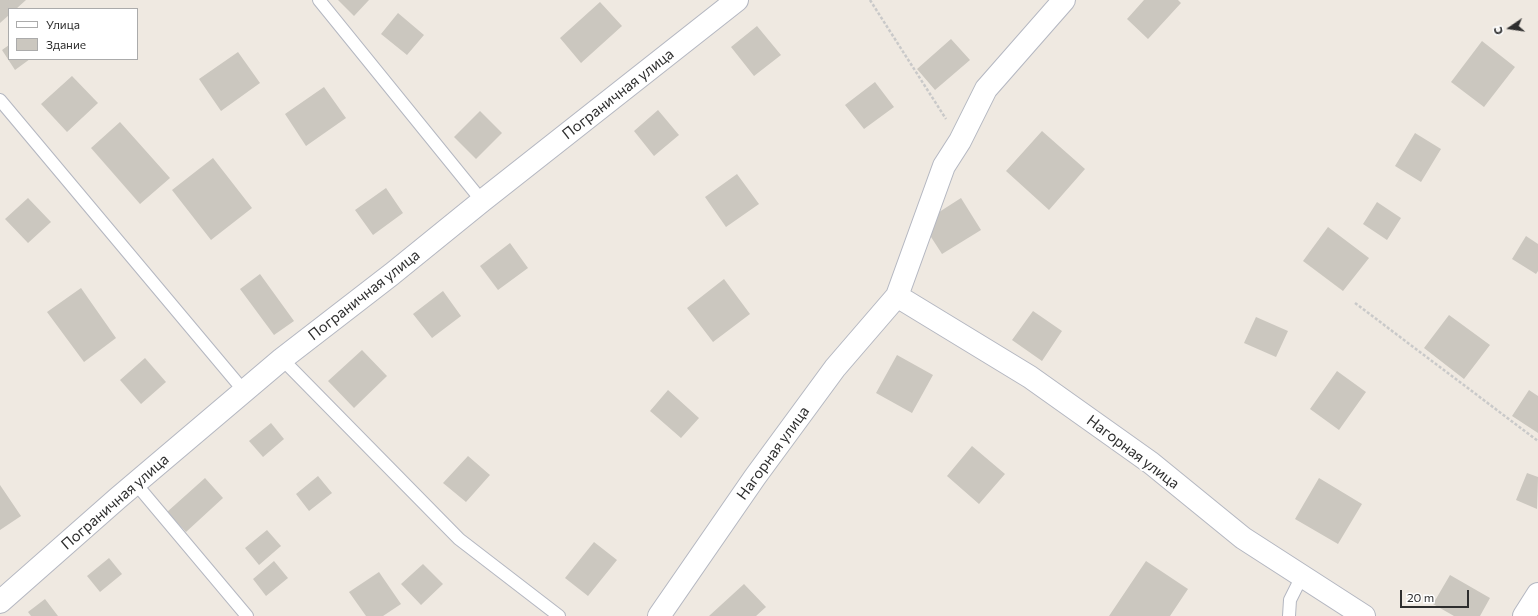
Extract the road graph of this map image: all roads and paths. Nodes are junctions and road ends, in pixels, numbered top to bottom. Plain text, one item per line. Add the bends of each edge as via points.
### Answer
1 (319, 0) edge
2 (870, 0) edge
3 (1064, 0) edge
4 (725, 3) edge
5 (0, 100) edge
6 (960, 141) junction
7 (482, 201) junction
8 (897, 296) junction
9 (1355, 303) dead end
10 (282, 359) junction
11 (244, 391) junction
12 (1538, 442) edge
13 (136, 484) junction
14 (1302, 576) junction
15 (1538, 594) edge
16 (0, 602) edge
17 (247, 616) edge
18 (559, 616) edge
19 (659, 616) edge
20 (1289, 616) edge
21 (1364, 616) edge
22 (1524, 616) edge

1 - 7 lane
2 - 6 path
3 - 6 street, Нагорная улица via 986,89
4 - 7 street, Пограничная улица
5 - 11 lane
6 - 8 street, Нагорная улица via 944,166
7 - 10 street, Пограничная улица
8 - 14 street, Нагорная улица via 1030,377 1151,463 1243,538
8 - 19 street, Нагорная улица via 835,368
9 - 12 path
10 - 11 street, Пограничная улица
10 - 18 lane via 459,539
11 - 13 street, Пограничная улица
13 - 16 street, Пограничная улица
13 - 17 lane
14 - 20 lane via 1290,600
14 - 21 street, Нагорная улица
15 - 22 street

